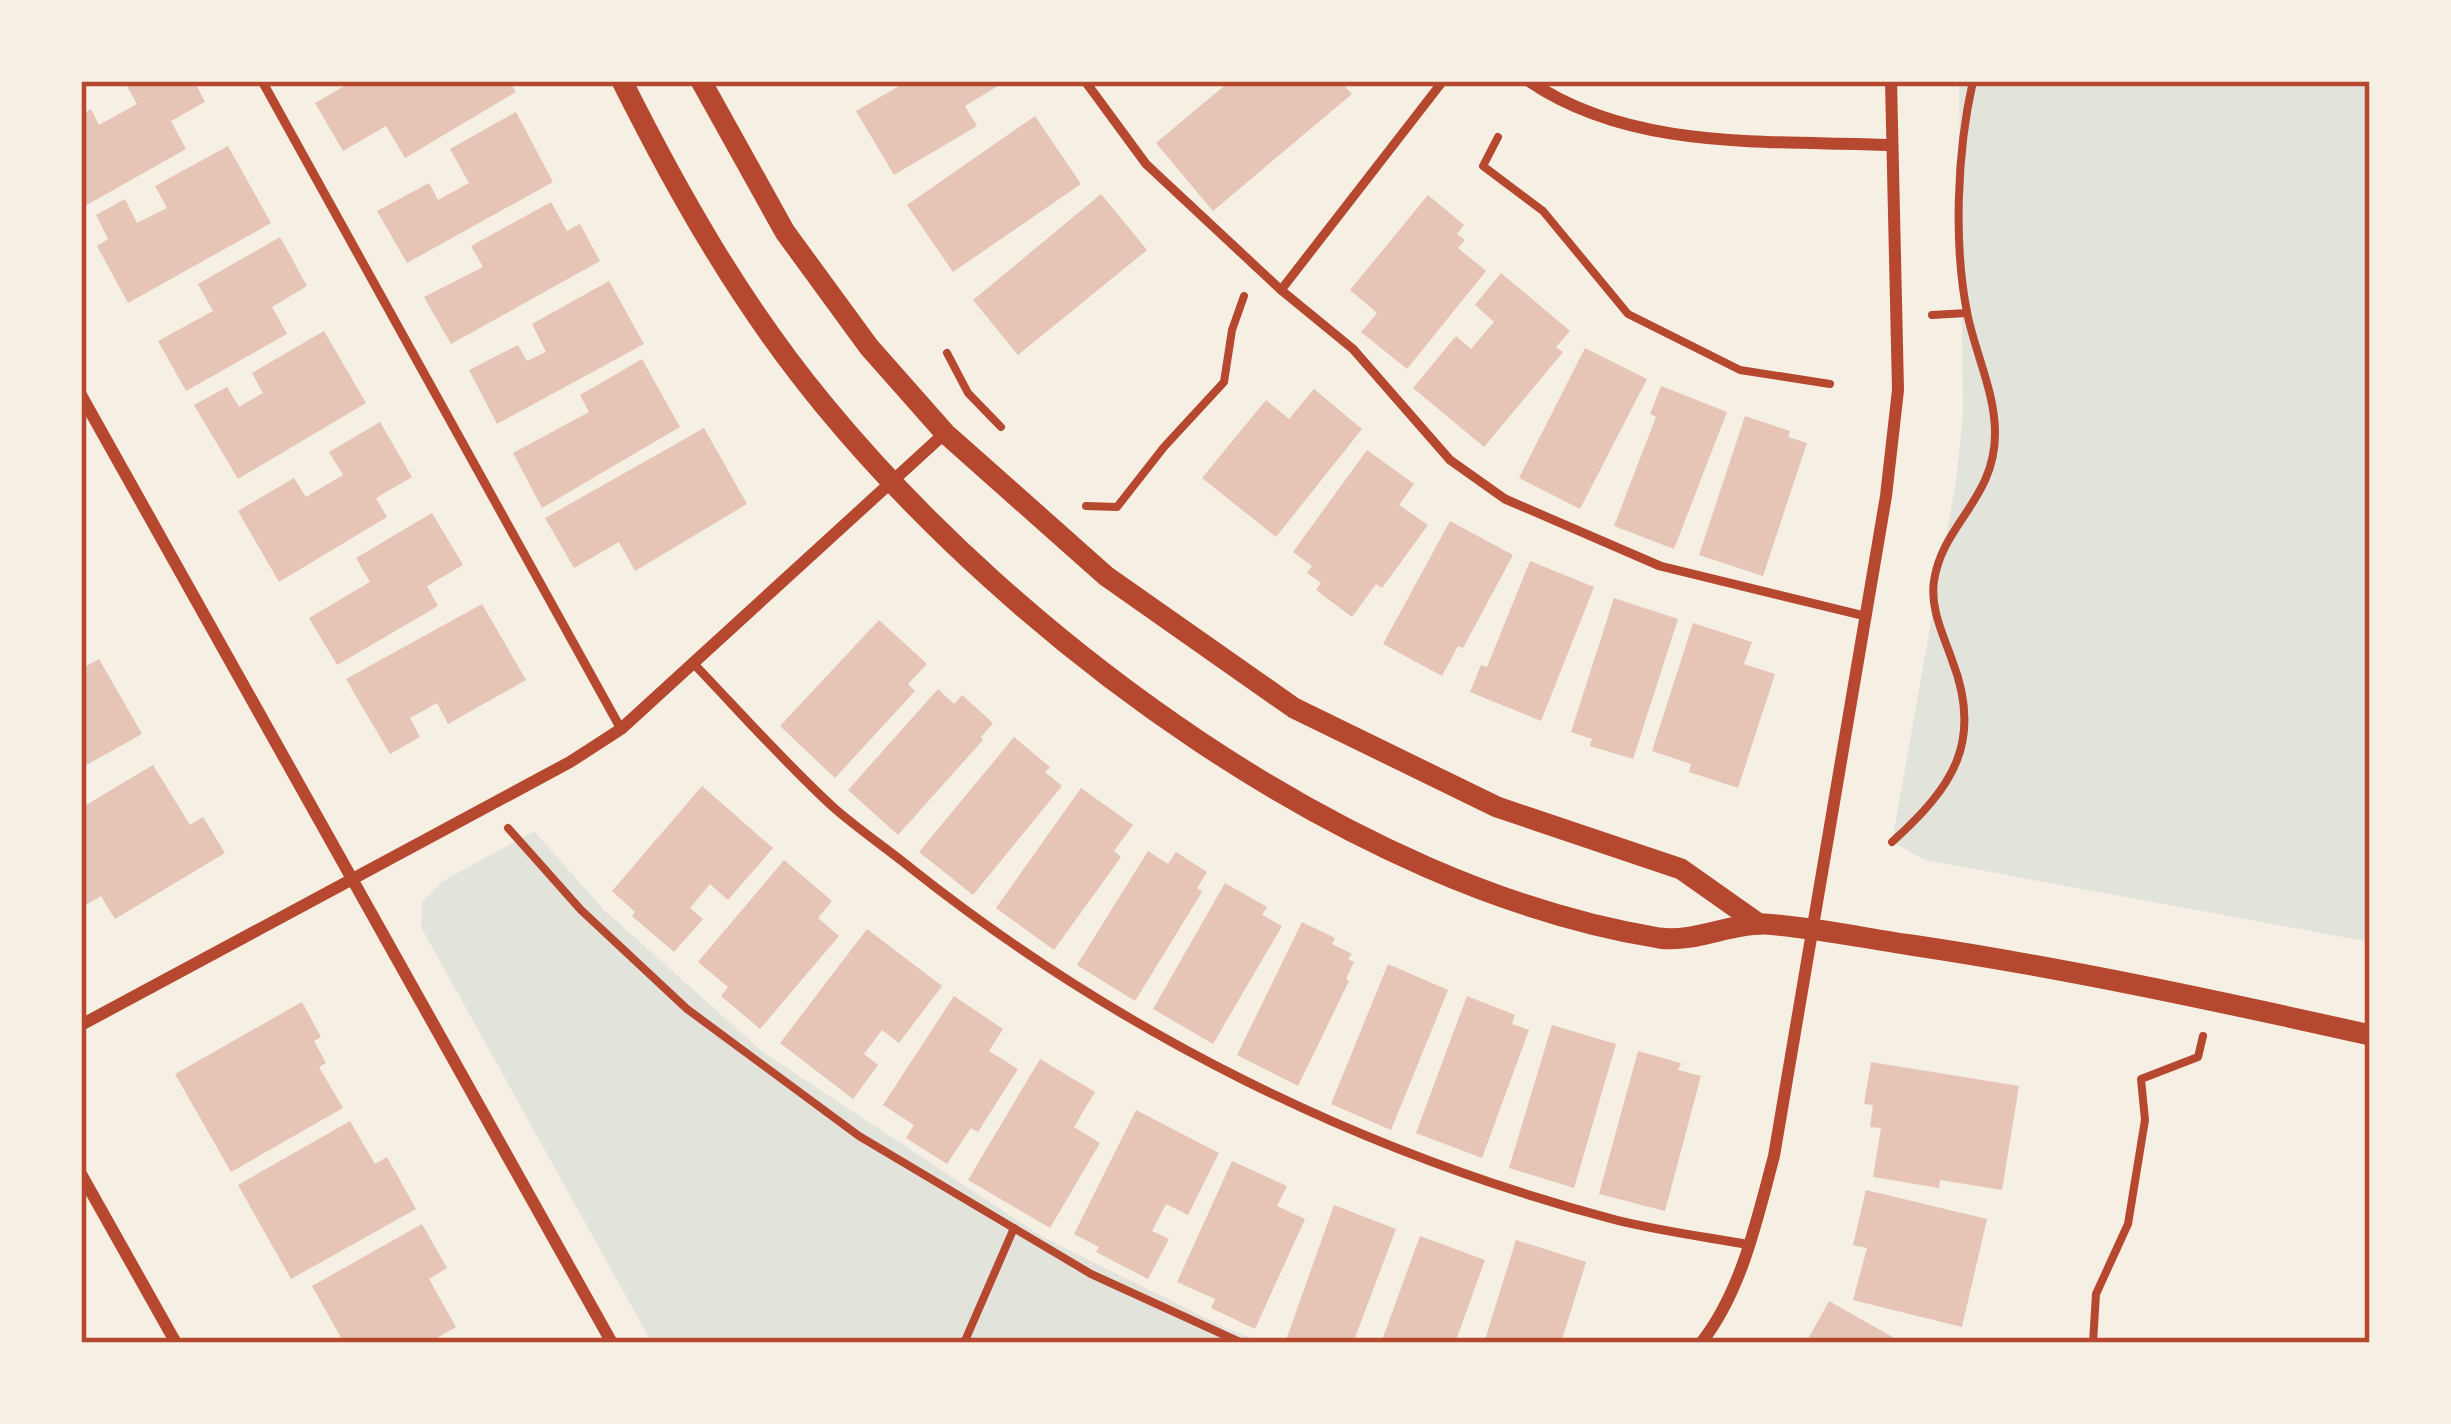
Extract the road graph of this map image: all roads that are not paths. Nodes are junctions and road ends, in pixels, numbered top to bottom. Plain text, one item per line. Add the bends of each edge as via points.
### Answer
1 (262, 81) edge
2 (622, 81) edge
3 (701, 81) edge
4 (1085, 81) edge
5 (1443, 81) edge
6 (1529, 81) edge
7 (1891, 81) edge
8 (1890, 145) junction
9 (1281, 290) junction
10 (81, 395) edge
11 (945, 433) junction
12 (891, 481) junction
13 (1865, 616) junction
14 (693, 663) junction
15 (621, 729) junction
16 (350, 880) junction
17 (1759, 924) junction
18 (1810, 932) junction
19 (81, 1025) edge
20 (2370, 1035) edge
21 (81, 1174) edge
22 (1750, 1245) junction
23 (176, 1343) edge
24 (612, 1343) edge
25 (1701, 1343) edge

1 - 15 lane
2 - 12 street via 730,276 822,404
3 - 11 street via 784,232
4 - 9 lane via 1146,164
5 - 9 lane
6 - 8 street via 1595,114 1659,133
7 - 8 street
8 - 13 street via 1898,390
9 - 13 lane via 1352,349 1450,460 1505,499 1660,566
10 - 16 street
11 - 12 street
11 - 17 street via 1106,576 1294,708 1497,807 1681,869
12 - 14 street
12 - 17 street via 1015,602 1169,719 1252,777 1404,857 1540,910 1665,939
13 - 18 street
14 - 15 street
14 - 22 lane via 833,806 974,918 1105,1006 1254,1088 1409,1151 1620,1221
15 - 16 street
16 - 19 street
16 - 24 street
17 - 18 street
18 - 20 street via 1960,952
18 - 22 street via 1774,1156
21 - 23 street
22 - 25 street

